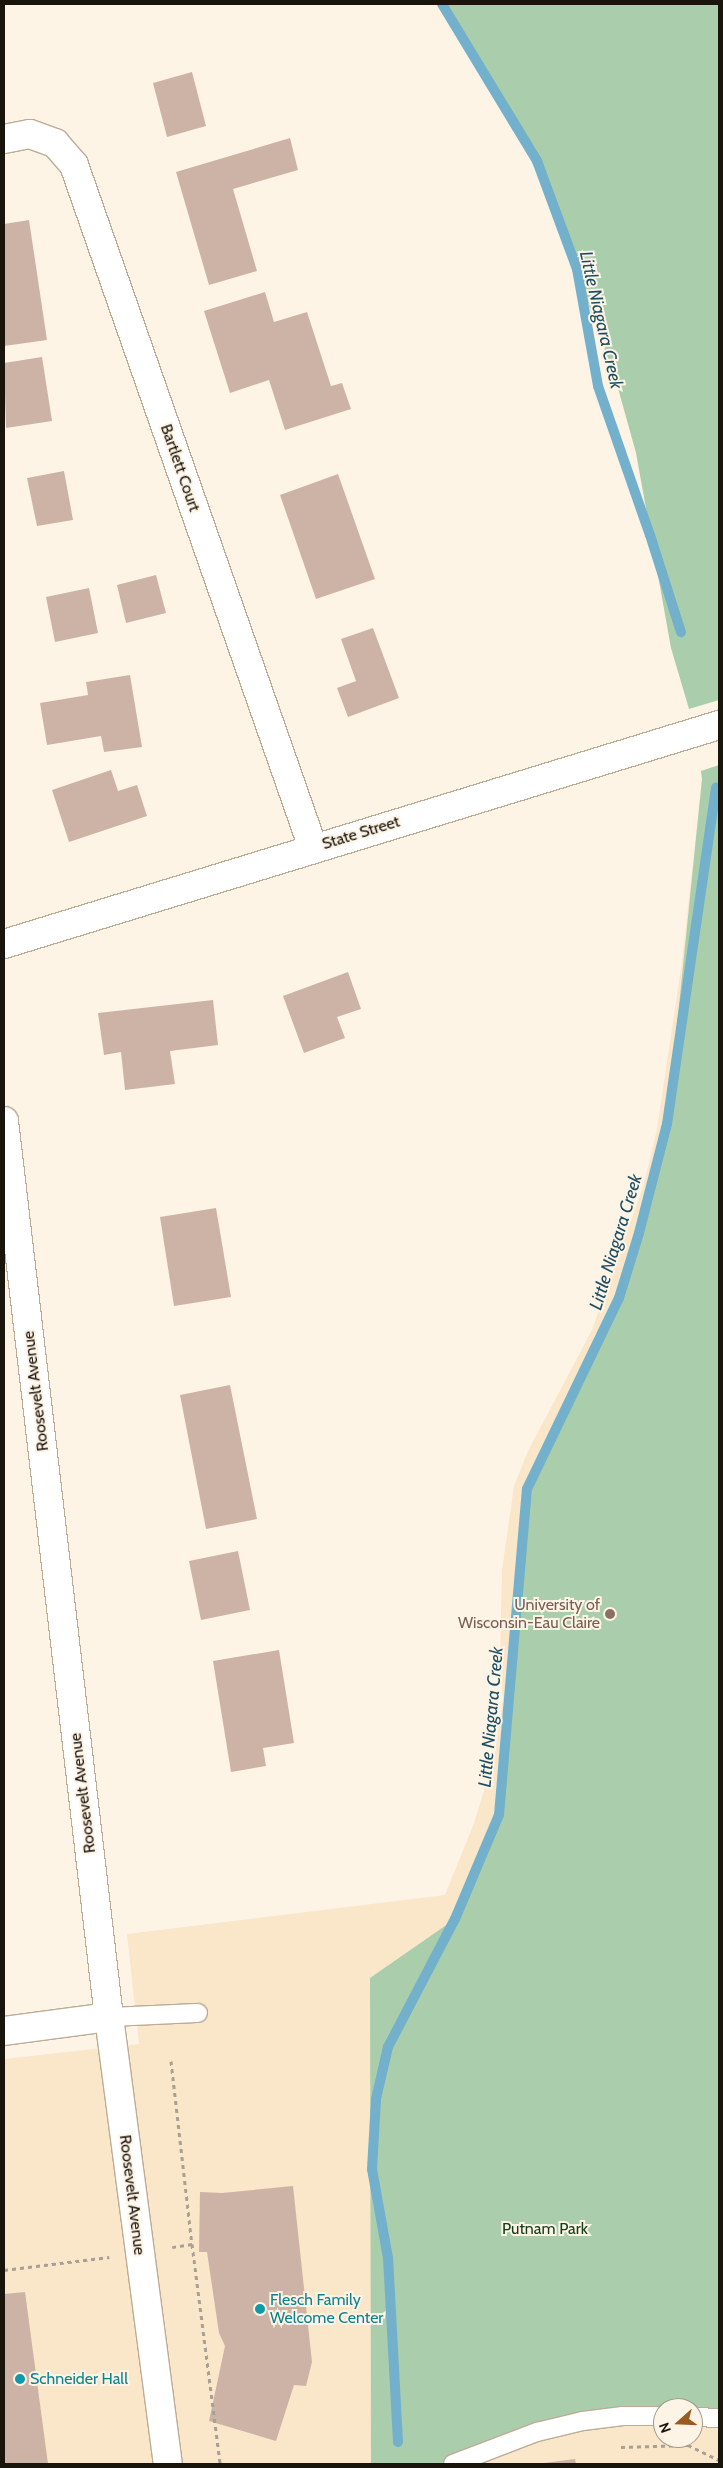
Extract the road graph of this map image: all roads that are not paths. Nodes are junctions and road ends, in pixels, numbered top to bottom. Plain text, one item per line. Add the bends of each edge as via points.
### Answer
1 (4, 139) edge
2 (719, 725) edge
3 (313, 848) junction
4 (4, 944) edge
5 (4, 1121) edge
6 (198, 2013) dead end
7 (109, 2017) junction
8 (4, 2031) edge
9 (653, 2416) edge
10 (703, 2417) edge
11 (719, 2418) edge
12 (168, 2464) edge
13 (453, 2464) edge

1 - 3 street, Bartlett Court via 30,134 55,143 74,165
2 - 3 street, State Street
3 - 4 street, State Street
5 - 7 street, Roosevelt Avenue
6 - 7 lane
7 - 8 street
7 - 12 street, Roosevelt Avenue
9 - 13 lane via 583,2421 537,2432
10 - 11 lane

